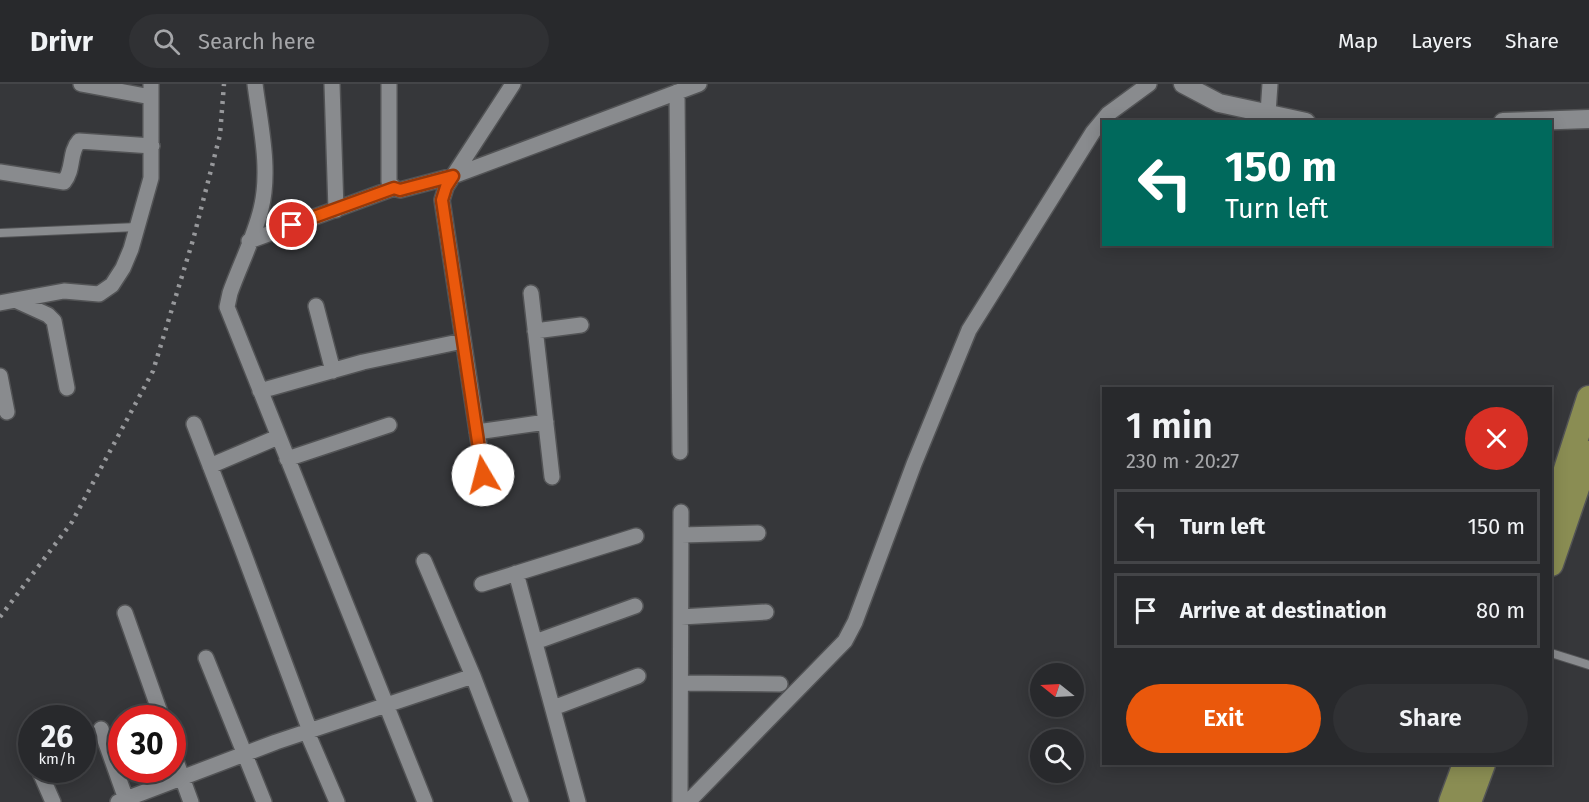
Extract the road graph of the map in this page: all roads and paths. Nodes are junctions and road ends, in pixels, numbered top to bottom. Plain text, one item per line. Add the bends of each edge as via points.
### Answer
1 (81, 84) edge
2 (255, 84) edge
3 (332, 84) edge
4 (389, 84) edge
5 (513, 84) edge
6 (699, 84) edge
7 (1149, 84) edge
8 (1183, 84) edge
9 (1270, 84) edge
10 (151, 90) edge
11 (677, 92) junction
12 (1268, 113) junction
13 (1589, 118) edge
14 (1103, 120) edge
15 (1298, 120) edge
16 (1546, 120) edge
17 (1102, 121) edge
18 (152, 146) junction
19 (0, 172) edge
20 (453, 176) junction
21 (394, 188) junction
22 (336, 210) junction
23 (137, 227) junction
24 (0, 233) edge
25 (249, 241) junction
26 (531, 293) dead end
27 (8, 302) edge
28 (316, 306) dead end
29 (581, 325) dead end
30 (535, 332) junction
31 (463, 341) junction
32 (333, 371) junction
33 (0, 376) edge
34 (67, 388) dead end
35 (260, 392) junction
36 (1589, 398) edge
37 (7, 412) dead end
38 (546, 422) junction
39 (194, 424) dead end
40 (389, 425) dead end
41 (477, 432) junction
42 (278, 437) junction
43 (680, 452) dead end
44 (1589, 453) edge
45 (287, 459) junction
46 (210, 466) junction
47 (552, 477) dead end
48 (487, 497) dead end
49 (681, 512) dead end
50 (1552, 513) edge
51 (758, 533) dead end
52 (681, 535) junction
53 (636, 536) dead end
54 (424, 561) dead end
55 (1552, 561) edge
56 (516, 573) junction
57 (482, 584) dead end
58 (635, 606) dead end
59 (125, 612) dead end
60 (766, 612) dead end
61 (681, 617) junction
62 (535, 642) junction
63 (1552, 653) edge
64 (206, 658) dead end
65 (1589, 665) edge
66 (473, 676) junction
67 (638, 676) dead end
68 (681, 683) junction
69 (780, 684) dead end
70 (157, 705) edge
71 (386, 705) junction
72 (553, 708) junction
73 (101, 729) dead end
74 (308, 731) junction
75 (245, 754) junction
76 (1465, 765) edge
77 (1483, 765) edge
78 (186, 776) edge
79 (45, 783) edge
80 (169, 783) edge
81 (184, 783) edge
82 (124, 801) edge
83 (53, 802) edge
84 (191, 802) edge
85 (264, 802) edge
86 (337, 802) edge
87 (425, 802) edge
88 (521, 802) edge
89 (579, 802) edge
90 (680, 802) edge
91 (688, 802) edge
92 (1451, 802) edge
93 (1469, 802) edge

1 - 10 street
2 - 25 street via 265,188
3 - 22 street
4 - 21 street via 389,182
5 - 20 street
6 - 11 street
7 - 14 street
8 - 12 street via 1219,103
9 - 12 street
10 - 18 street
11 - 20 street
11 - 43 street
12 - 15 street
13 - 16 street
17 - 91 street via 969,330 845,641
18 - 19 street via 79,141 64,182
18 - 23 street via 151,178
20 - 21 street via 400,190
20 - 31 street via 442,200
21 - 22 street
22 - 25 street
23 - 24 lane
23 - 27 street via 123,268 105,292 64,291
25 - 35 street via 227,307
26 - 30 street
27 - 34 street via 48,315 54,321
28 - 32 street
29 - 30 street
30 - 38 street
31 - 32 street
31 - 41 street
32 - 35 street
33 - 37 street
35 - 42 street
36 - 50 main road
38 - 41 street
38 - 47 street
39 - 46 street
40 - 45 street
41 - 48 street
42 - 45 street
42 - 46 street
44 - 55 main road
45 - 71 street
46 - 74 street
49 - 52 street
51 - 52 street
52 - 61 street
53 - 56 street
54 - 66 street
56 - 57 street
56 - 62 street
58 - 62 street
59 - 70 street
60 - 61 street
61 - 68 street
62 - 72 street
63 - 65 lane
64 - 75 street
66 - 71 street
66 - 88 street
67 - 72 street
68 - 69 street
68 - 90 street
71 - 74 street
71 - 87 street
72 - 89 street
73 - 82 street
74 - 75 street
74 - 86 street
75 - 78 street
75 - 85 street
76 - 92 main road
77 - 93 main road
79 - 83 street
80 - 82 street
81 - 84 street

